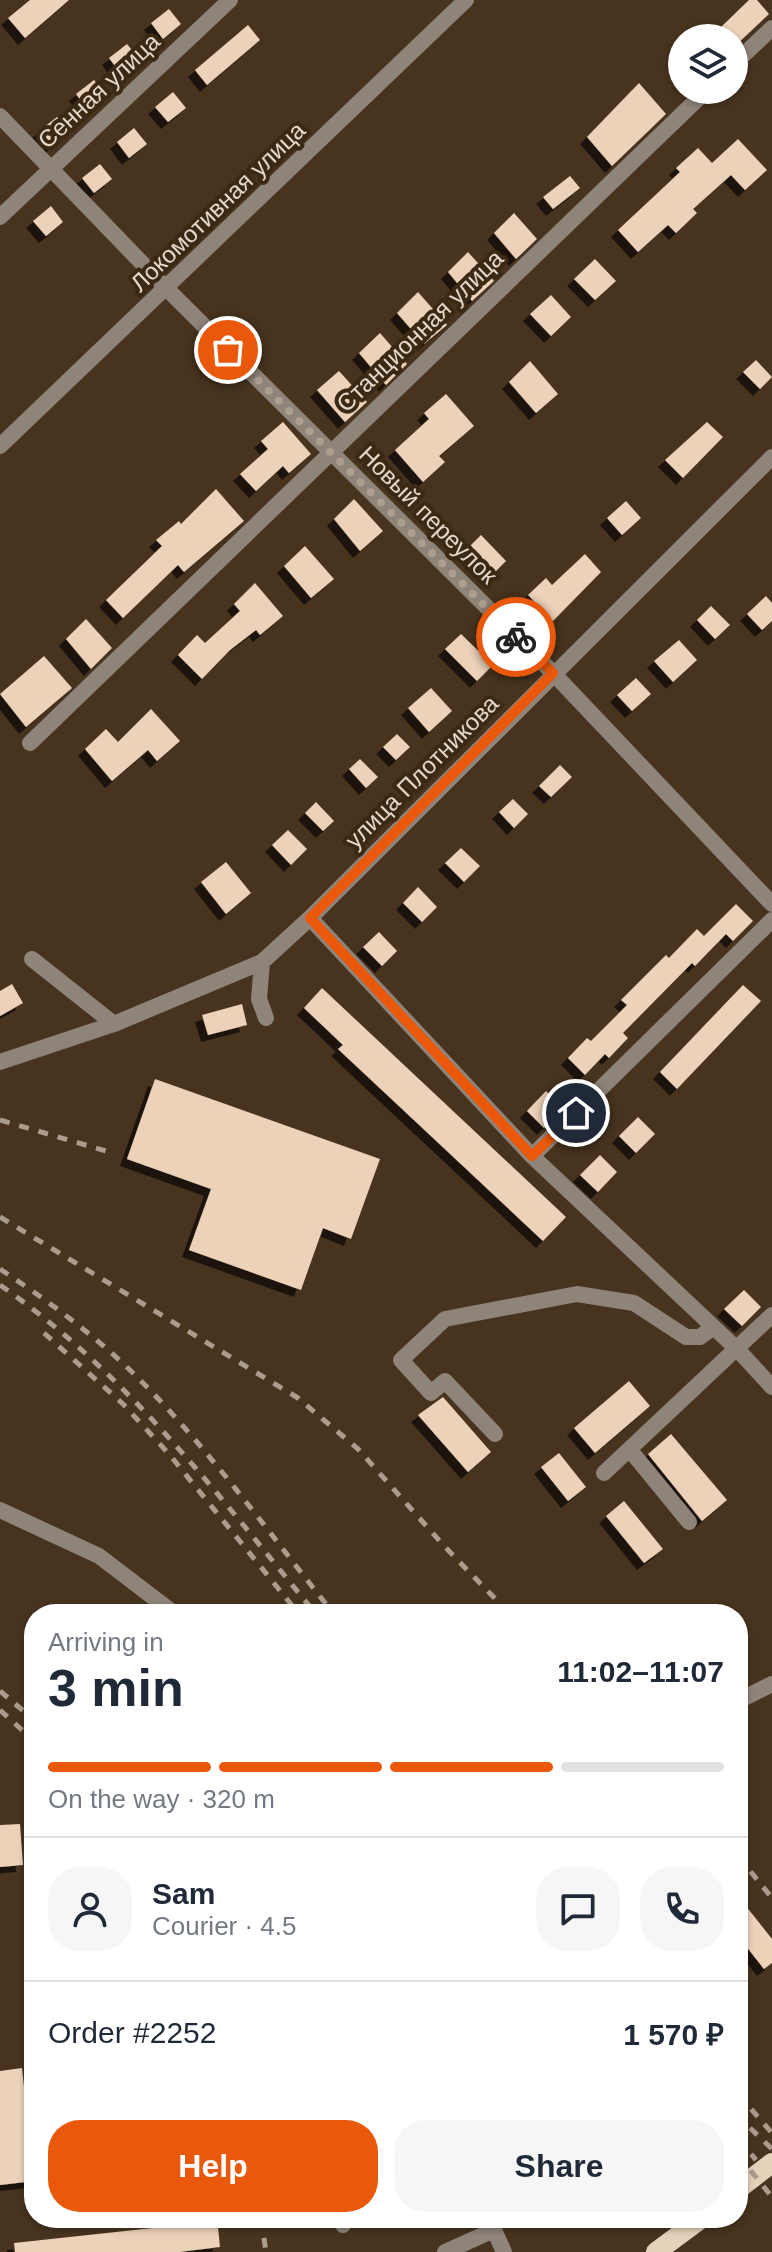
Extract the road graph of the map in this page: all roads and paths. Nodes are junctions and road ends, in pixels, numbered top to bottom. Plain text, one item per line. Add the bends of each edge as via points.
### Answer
1 (230, 0) edge
2 (466, 0) edge
3 (772, 28) edge
4 (748, 51) edge
5 (692, 104) edge
6 (0, 116) edge
7 (52, 167) junction
8 (0, 217) edge
9 (167, 289) junction
10 (0, 446) edge
11 (330, 450) junction
12 (772, 457) edge
13 (553, 673) junction
14 (30, 743) dead end
15 (772, 904) edge
16 (310, 918) junction
17 (772, 920) edge
18 (32, 959) dead end
19 (262, 962) junction
20 (266, 1018) dead end
21 (114, 1024) junction
22 (1, 1063) edge
23 (532, 1156) junction
24 (772, 1315) edge
25 (712, 1328) junction
26 (738, 1350) junction
27 (772, 1387) edge
28 (495, 1434) dead end
29 (630, 1450) junction
30 (604, 1473) dead end
31 (0, 1510) edge
32 (689, 1522) dead end
33 (162, 1604) edge
34 (772, 1684) edge
35 (748, 1696) edge
36 (772, 2163) edge
37 (748, 2181) edge
38 (487, 2228) edge
39 (495, 2228) edge
40 (688, 2228) edge
41 (445, 2252) edge
42 (504, 2252) edge
43 (656, 2252) edge

1 - 7 street, Сенная улица
2 - 9 street, Локомотивная улица
3 - 4 street
5 - 11 street, Станционная улица
6 - 7 street, Новый переулок
7 - 8 street, Сенная улица
7 - 9 street, Новый переулок
9 - 10 street, Локомотивная улица
9 - 11 street, Новый переулок
11 - 13 street, Новый переулок
11 - 14 street, Станционная улица
12 - 13 street, улица Плотникова
13 - 15 street, Новый переулок
13 - 16 street, улица Плотникова
16 - 19 street, улица Плотникова
16 - 23 street
17 - 23 street
18 - 21 street
19 - 20 street via 259,999
19 - 21 street, улица Плотникова
21 - 22 street, улица Плотникова
23 - 25 street
24 - 26 street
25 - 26 street
25 - 28 street via 700,1337 686,1337 634,1303 577,1294 445,1319 401,1360 431,1393 445,1381
26 - 27 street
26 - 29 street
29 - 30 street
29 - 32 street
31 - 33 street via 99,1556
34 - 35 street
36 - 37 main road
38 - 41 street
39 - 42 street
40 - 43 main road

